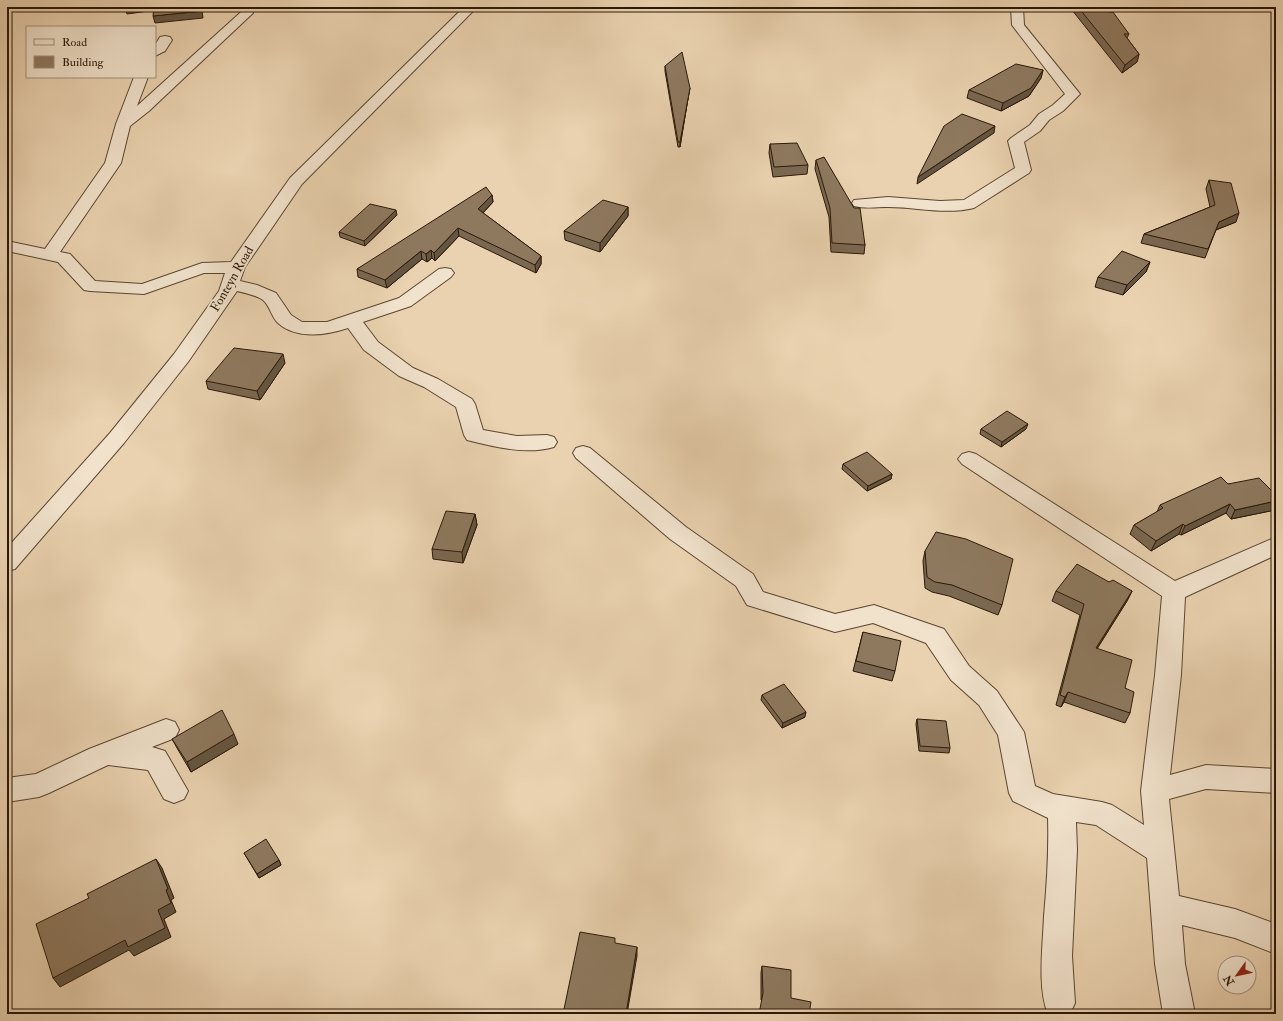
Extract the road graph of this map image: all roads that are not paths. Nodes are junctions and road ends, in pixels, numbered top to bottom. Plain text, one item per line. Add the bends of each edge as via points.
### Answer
1 (472, 7) edge
2 (1017, 7) edge
3 (250, 9) edge
4 (165, 40) dead end
5 (156, 51) edge
6 (141, 78) edge
7 (123, 124) junction
8 (860, 203) dead end
9 (7, 246) edge
10 (49, 255) junction
11 (236, 267) junction
12 (445, 273) dead end
13 (230, 284) junction
14 (353, 321) junction
15 (547, 442) dead end
16 (583, 453) dead end
17 (969, 459) dead end
18 (1276, 545) edge
19 (7, 563) edge
20 (1174, 592) junction
21 (166, 730) dead end
22 (106, 754) junction
23 (1276, 781) edge
24 (7, 790) edge
25 (174, 791) dead end
26 (1155, 791) junction
27 (1062, 808) junction
28 (1160, 851) junction
29 (1165, 908) junction
30 (1276, 939) edge
31 (1059, 1003) dead end
32 (1179, 1014) edge

1 - 11 street, Fonteyn Road via 296,181
2 - 8 street via 1018,25 1073,94 1044,117 1035,128 1016,141 1023,170 968,205
3 - 7 street via 144,108
4 - 5 street
6 - 7 street
7 - 10 street via 114,163
9 - 10 street
10 - 11 street via 64,258 90,286 144,289 202,268
11 - 13 street, Fonteyn Road
12 - 14 street via 405,302
13 - 14 street via 270,297 284,319 298,328 329,328
13 - 19 street, Fonteyn Road via 228,292 181,358 117,438
14 - 15 street via 371,346 382,355 406,372 431,383 465,404 474,435 517,443
16 - 27 street via 678,533 745,580 755,599 835,623 874,614 935,636 960,673 988,698 1011,732 1023,793 1050,806
17 - 20 street
18 - 20 street
20 - 26 street
21 - 22 street
22 - 24 street via 38,785
22 - 25 street via 156,759
23 - 26 street via 1206,777
26 - 28 street
27 - 28 street via 1102,814
27 - 31 street via 1063,857 1057,956
28 - 29 street
29 - 30 street via 1210,916 1254,928
29 - 32 street via 1170,964

